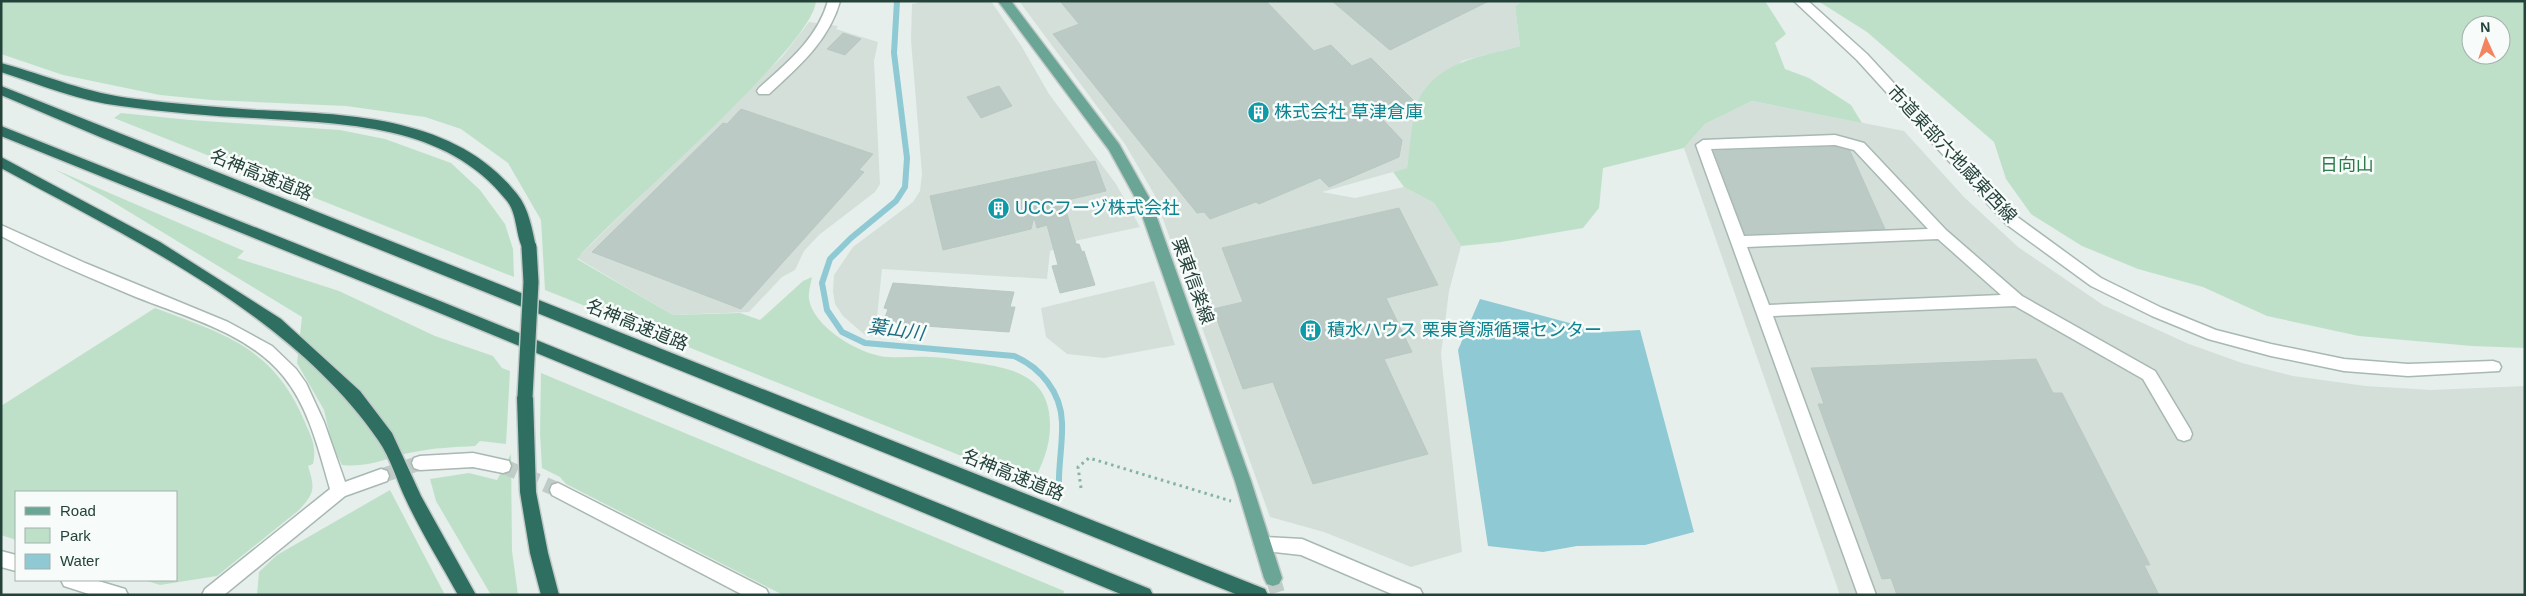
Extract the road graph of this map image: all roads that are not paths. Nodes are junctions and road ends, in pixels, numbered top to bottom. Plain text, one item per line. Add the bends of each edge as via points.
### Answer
1 (834, 1) edge
2 (1004, 1) edge
3 (1800, 1) edge
4 (1, 67) edge
5 (1, 90) edge
6 (764, 91) dead end
7 (1, 131) edge
8 (1, 162) edge
9 (1, 230) edge
10 (1941, 234) junction
11 (1739, 242) junction
12 (2016, 300) junction
13 (1764, 311) junction
14 (2493, 367) dead end
15 (2184, 434) dead end
16 (420, 463) tunnel mouth
17 (503, 466) tunnel mouth
18 (381, 476) tunnel mouth
19 (558, 490) tunnel mouth
20 (339, 491) junction
21 (1262, 545) junction
22 (1, 559) edge
23 (15, 563) edge
24 (1273, 578) tunnel mouth
25 (73, 581) edge
26 (119, 595) edge
27 (211, 595) edge
28 (467, 595) edge
29 (550, 595) edge
30 (760, 595) edge
31 (1144, 595) edge
32 (1259, 595) edge
33 (1414, 595) edge
34 (1867, 595) edge

1 - 6 street via 832,14 821,31 800,57
2 - 21 main road, 栗東信楽線 via 1114,147 1144,201
3 - 14 street, 市道東部六地蔵東西線 via 1862,57 2011,220 2096,282 2156,312 2213,335 2271,350 2344,365 2399,370
4 - 29 highway, bridge via 118,102 379,124 423,134 458,150 487,171 513,198 529,247 531,282 525,396 528,492
5 - 32 highway, 名神高速道路
7 - 31 highway
8 - 28 highway via 155,246 276,323 354,396 386,438 414,500
9 - 20 street via 50,256 234,330 280,362 306,398 325,444
10 - 11 street
10 - 11 street via 1860,146 1835,140 1703,145
10 - 12 street
11 - 13 street
12 - 13 street
12 - 15 street via 2149,375
13 - 34 street
16 - 17 street via 473,460
18 - 20 street
19 - 30 street
20 - 27 street
21 - 24 main road, 栗東信楽線
21 - 33 street via 1302,547
22 - 23 street
25 - 26 street

